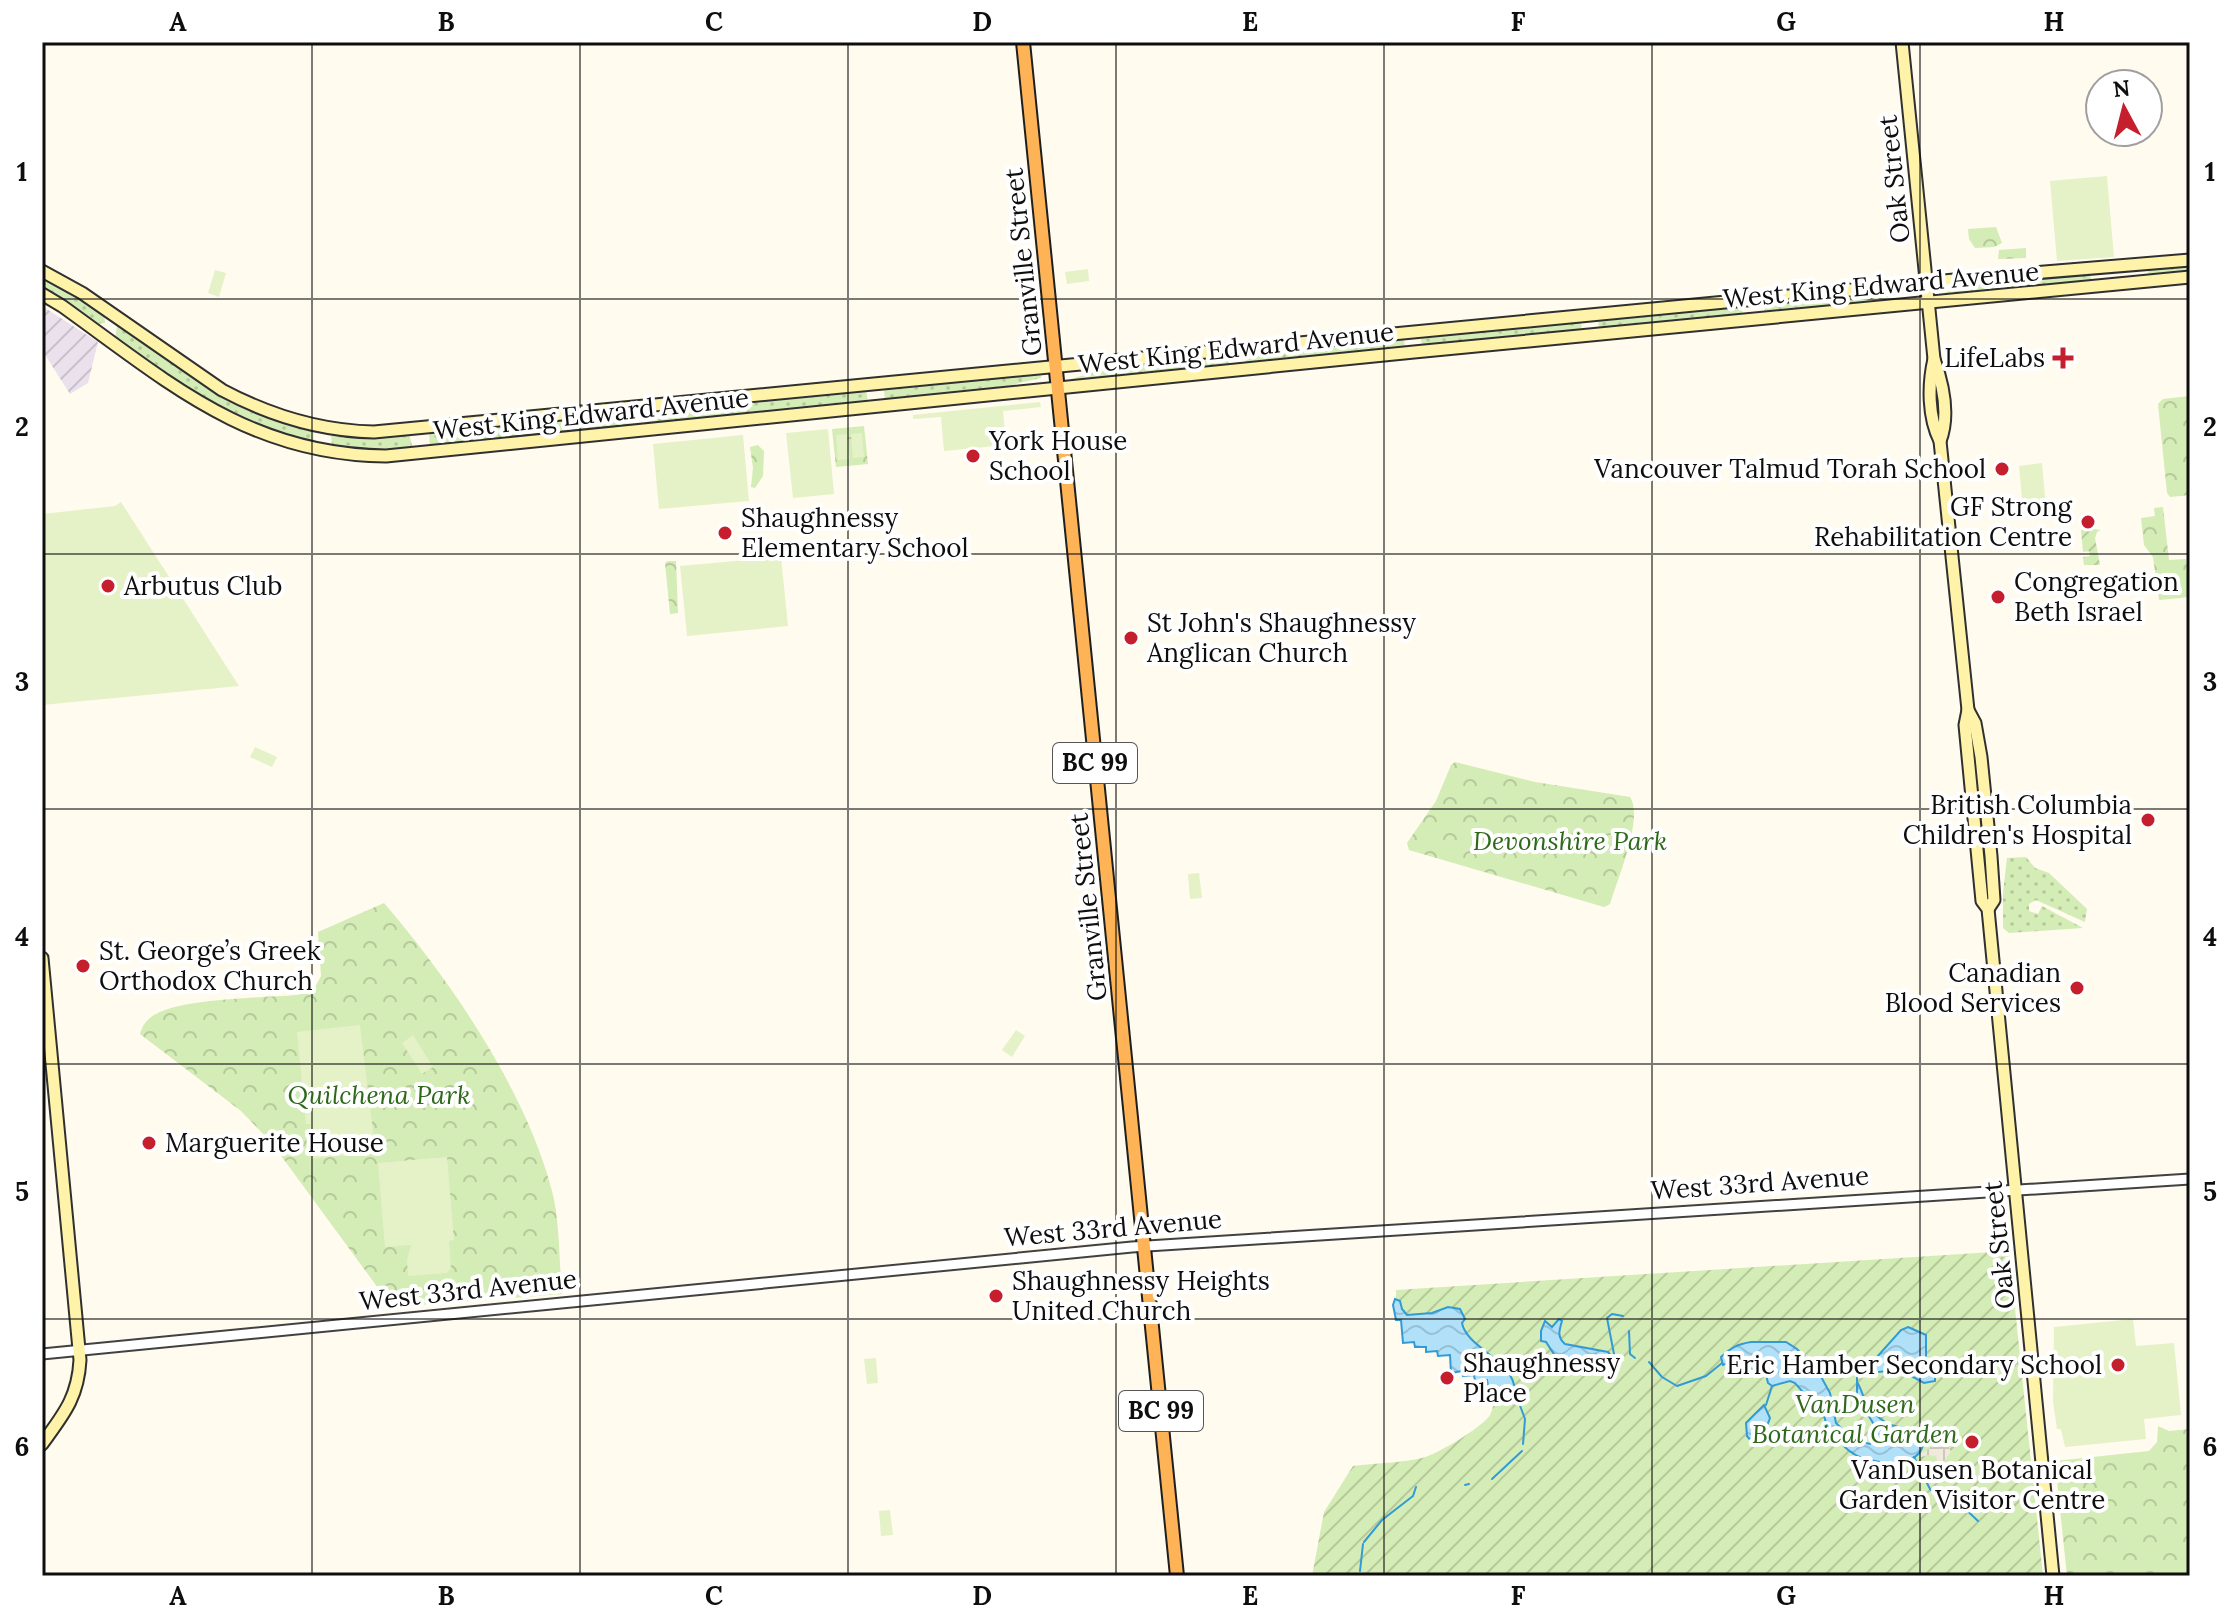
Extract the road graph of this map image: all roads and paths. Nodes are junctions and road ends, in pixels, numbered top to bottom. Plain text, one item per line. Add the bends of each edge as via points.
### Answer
1 (1023, 42) edge
2 (1902, 42) edge
3 (2190, 260) edge
4 (2091, 268) junction
5 (42, 271) edge
6 (2190, 277) edge
7 (1927, 283) junction
8 (2096, 286) junction
9 (42, 294) edge
10 (1929, 303) junction
11 (1055, 367) junction
12 (1057, 389) junction
13 (42, 958) edge
14 (2190, 1179) edge
15 (2015, 1188) junction
16 (1144, 1246) junction
17 (80, 1350) junction
18 (42, 1354) edge
19 (42, 1444) edge
20 (1177, 1576) edge
21 (2053, 1576) edge

1 - 11 highway, Granville Street / BC 99
2 - 7 main road, Oak Street
3 - 4 main road, West King Edward Avenue
4 - 7 main road, West King Edward Avenue
4 - 8 main road
5 - 11 main road, West King Edward Avenue via 240,400 303,423 354,432
6 - 8 main road, West King Edward Avenue
7 - 10 main road, Oak Street
7 - 11 main road, West King Edward Avenue
8 - 10 main road, West King Edward Avenue
9 - 12 main road, West King Edward Avenue via 235,423 301,447 361,456
10 - 12 main road, West King Edward Avenue
10 - 15 main road, Oak Street via 1945,416 1940,441 1982,901 1988,909
11 - 12 highway, Granville Street / BC 99
12 - 16 highway, Granville Street / BC 99
13 - 17 main road
14 - 15 street, West 33rd Avenue
15 - 16 street, West 33rd Avenue
15 - 21 main road, Oak Street
16 - 17 street, West 33rd Avenue
16 - 20 highway, Granville Street / BC 99
17 - 18 street, West 33rd Avenue
17 - 19 main road via 77,1390

